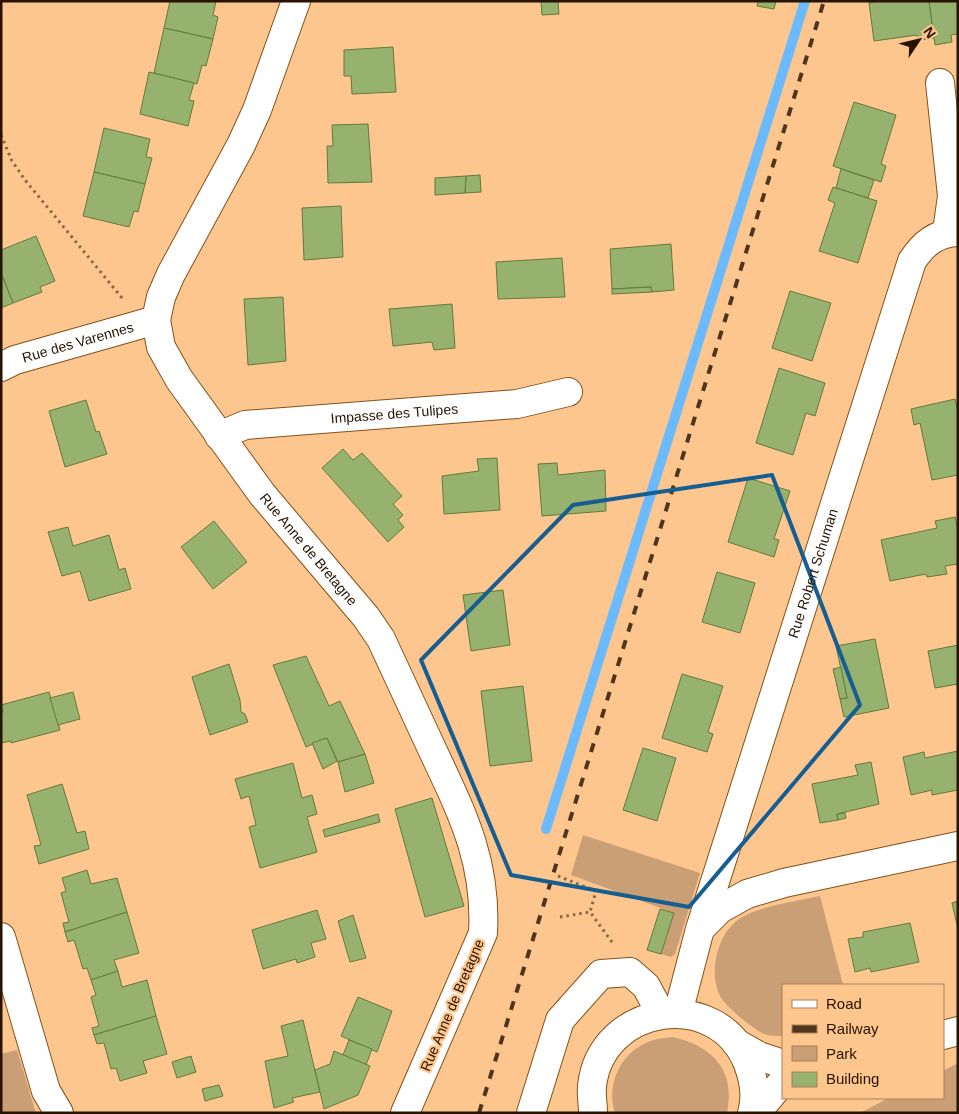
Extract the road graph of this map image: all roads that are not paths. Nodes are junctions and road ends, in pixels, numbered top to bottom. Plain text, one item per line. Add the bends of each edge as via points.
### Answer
1 (296, 1) edge
2 (940, 83) dead end
3 (952, 232) edge
4 (144, 324) junction
5 (1, 367) edge
6 (568, 392) dead end
7 (219, 436) junction
8 (958, 846) edge
9 (700, 929) junction
10 (1, 936) edge
11 (670, 1014) junction
12 (958, 1032) edge
13 (944, 1035) edge
14 (736, 1043) junction
15 (782, 1064) edge
16 (782, 1082) edge
17 (59, 1113) edge
18 (405, 1113) edge
19 (531, 1113) edge
20 (593, 1113) edge
21 (754, 1113) edge

1 - 4 street, Rue Anne de Bretagne via 257,110
2 - 3 street, Rue Robert Schuman via 952,196
3 - 9 street, Rue Robert Schuman via 927,242 912,261
4 - 5 street, Rue des Varennes via 15,360
4 - 7 street, Rue Anne de Bretagne
6 - 7 street, Impasse des Tulipes via 517,404 245,425
7 - 18 street, Rue Anne de Bretagne via 262,494 381,639 464,819 476,854 485,902 483,933
8 - 9 street via 784,883 747,894 720,909
9 - 11 street, Rue Robert Schuman
10 - 17 street via 46,1091
11 - 14 street via 704,1019 727,1033
11 - 19 street via 630,972 601,974 560,1020
11 - 20 street via 635,1022 614,1038 599,1060 592,1086
12 - 13 street
14 - 15 street
14 - 21 street via 744,1053 753,1078
16 - 21 street

